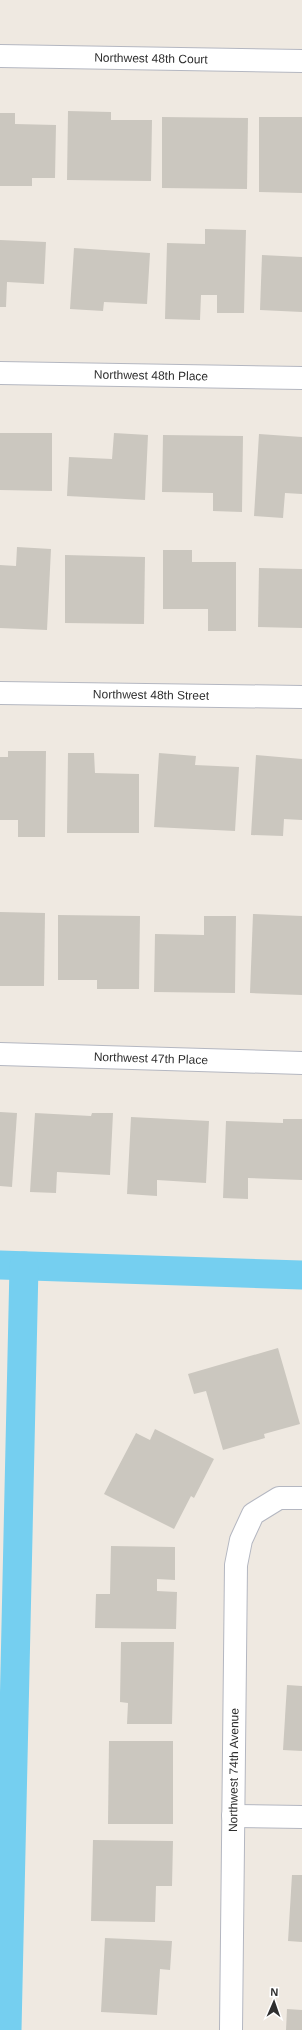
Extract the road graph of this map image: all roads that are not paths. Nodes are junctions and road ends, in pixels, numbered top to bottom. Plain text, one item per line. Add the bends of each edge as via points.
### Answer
1 (0, 56) edge
2 (302, 61) edge
3 (0, 373) edge
4 (302, 378) edge
5 (0, 693) edge
6 (302, 697) edge
7 (0, 1054) edge
8 (302, 1063) edge
9 (302, 1498) edge
10 (233, 1816) junction
11 (302, 1817) edge
12 (231, 2030) edge

1 - 2 street, Northwest 48th Court
3 - 4 street, Northwest 48th Place
5 - 6 street, Northwest 48th Street
7 - 8 street, Northwest 47th Place
9 - 10 street, Northwest 74th Avenue via 279,1498 253,1514 241,1540 236,1565
10 - 11 street
10 - 12 street, Northwest 74th Avenue

